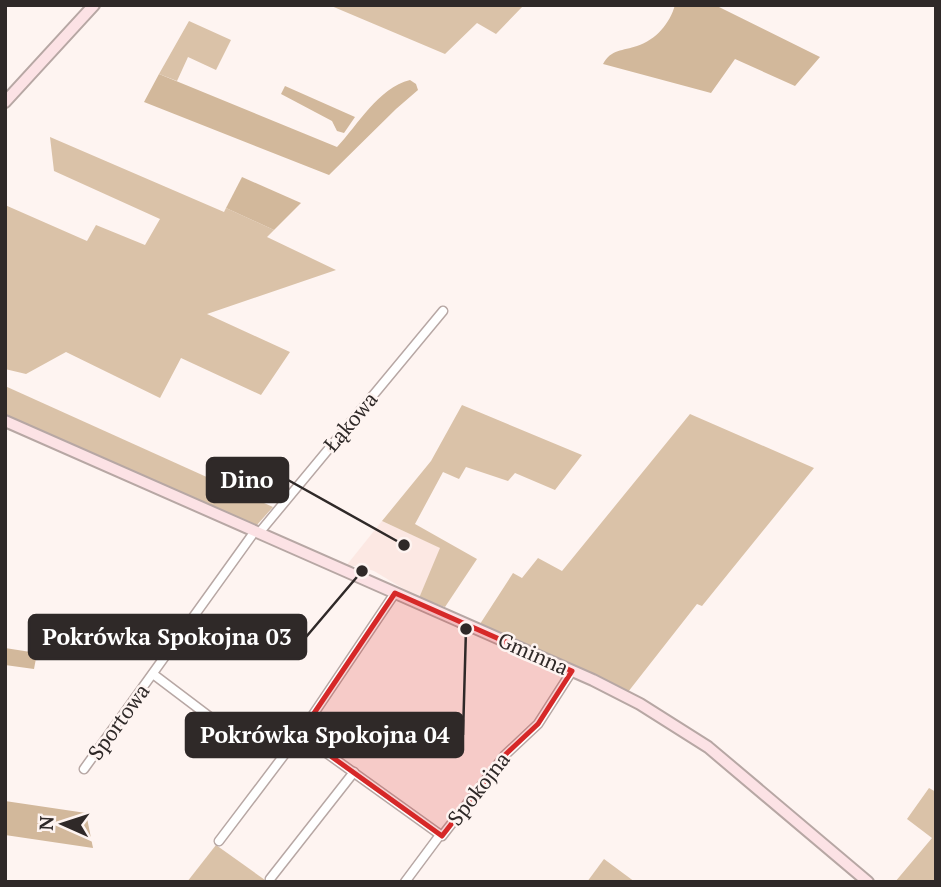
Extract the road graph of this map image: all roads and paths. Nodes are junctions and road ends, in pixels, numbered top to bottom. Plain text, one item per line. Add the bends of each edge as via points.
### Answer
1 (94, 5) edge
2 (5, 102) edge
3 (443, 311) dead end
4 (5, 421) edge
5 (257, 532) junction
6 (395, 593) junction
7 (572, 671) junction
8 (153, 674) junction
9 (300, 734) junction
10 (235, 736) dead end
11 (84, 769) dead end
12 (354, 772) junction
13 (440, 835) junction
14 (219, 841) dead end
15 (270, 879) dead end
16 (405, 882) edge
17 (868, 882) edge

1 - 2 main road
3 - 5 street, Łąkowa
4 - 5 main road, Gminna
5 - 6 main road, Gminna
5 - 8 street, Sportowa
6 - 7 main road, Gminna
6 - 9 street
7 - 13 street, Spokojna via 538,724 505,755
7 - 17 main road, Gminna via 640,704 708,747
8 - 10 street, Sportowa
8 - 11 street, Sportowa
9 - 12 street, Spokojna
9 - 14 street
12 - 13 street, Spokojna
12 - 15 street
13 - 16 street

